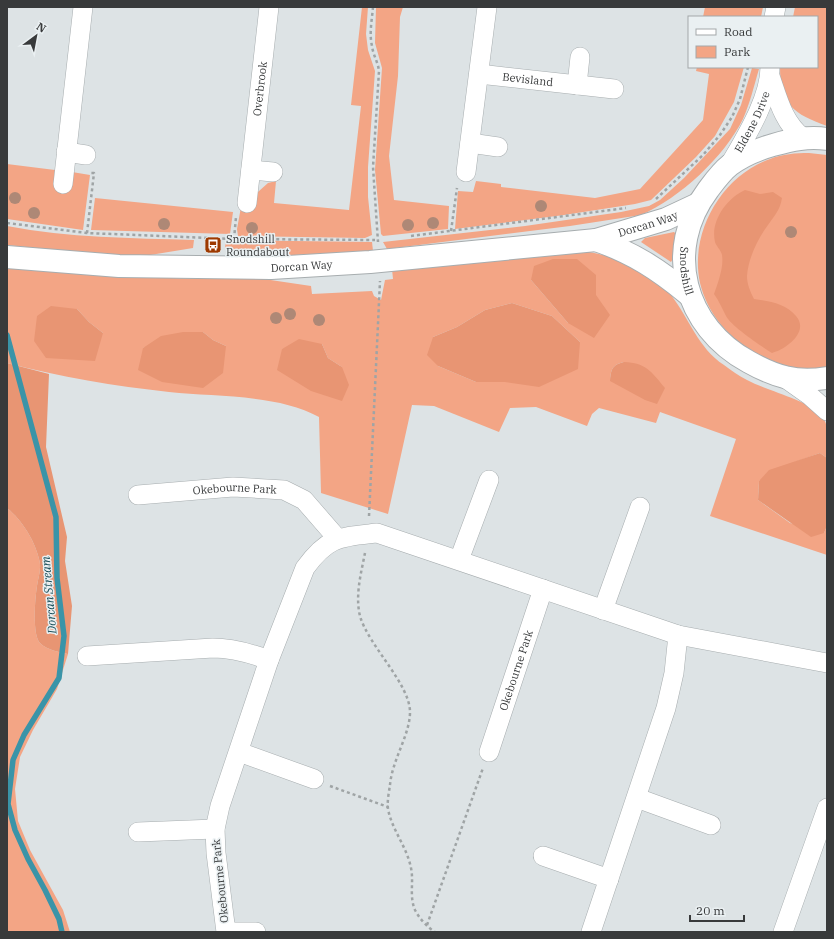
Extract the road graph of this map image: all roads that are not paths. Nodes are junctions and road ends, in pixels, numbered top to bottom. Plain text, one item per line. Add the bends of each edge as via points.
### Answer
1 (83, 7) edge
2 (269, 7) edge
3 (487, 7) edge
4 (580, 57) dead end
5 (770, 71) edge
6 (479, 74) junction
7 (577, 85) junction
8 (614, 89) dead end
9 (803, 138) junction
10 (827, 139) edge
11 (470, 143) junction
12 (498, 147) dead end
13 (66, 152) junction
14 (86, 155) road end
15 (729, 166) junction
16 (251, 170) junction
17 (273, 172) dead end
18 (466, 172) road end
19 (63, 184) dead end
20 (247, 203) dead end
21 (698, 204) junction
22 (596, 240) junction
23 (7, 257) edge
24 (688, 294) junction
25 (785, 378) junction
26 (827, 378) edge
27 (827, 411) edge
28 (488, 480) dead end
29 (138, 495) dead end
30 (640, 507) dead end
31 (337, 538) junction
32 (459, 560) junction
33 (543, 589) junction
34 (603, 610) junction
35 (678, 635) junction
36 (87, 656) dead end
37 (269, 660) junction
38 (827, 663) edge
39 (239, 752) junction
40 (489, 752) road end
41 (314, 779) road end
42 (637, 798) junction
43 (827, 808) edge
44 (711, 825) dead end
45 (215, 830) junction
46 (138, 832) dead end
47 (543, 856) dead end
48 (608, 879) junction
49 (226, 932) edge
50 (232, 932) edge
51 (256, 932) edge
52 (591, 932) edge
53 (783, 932) edge

1 - 13 street
2 - 16 street, Overbrook
3 - 6 street
4 - 7 street
5 - 9 street, Eldene Drive via 786,118
5 - 15 street, Eldene Drive via 750,128
6 - 7 street, Bevisland
6 - 11 street
7 - 8 street, Bevisland
9 - 10 main road, Snodshill
9 - 15 main road, Snodshill via 765,148
11 - 12 street
11 - 18 street
13 - 14 street
13 - 19 street
15 - 21 main road, Snodshill
16 - 17 street
16 - 20 street, Overbrook
21 - 22 main road, Dorcan Way via 666,219
21 - 24 main road, Snodshill via 688,226 685,243
22 - 23 main road, Dorcan Way via 380,261 271,268 127,266
22 - 24 main road, Dorcan Way via 620,248 642,260
24 - 25 main road, Snodshill via 695,309 720,341 739,356
25 - 26 main road, Snodshill via 809,381
25 - 27 street
28 - 32 street
29 - 31 street, Okebourne Park via 233,487 284,490 304,500
30 - 34 street
31 - 32 street, Okebourne Park via 377,532
31 - 37 street, Okebourne Park via 313,556 305,568
32 - 33 street, Okebourne Park
33 - 34 street, Okebourne Park
33 - 40 street, Okebourne Park
34 - 35 street, Okebourne Park
35 - 38 street, Okebourne Park
35 - 42 street via 674,674 666,708
36 - 37 street via 219,648 244,651
37 - 39 street, Okebourne Park
39 - 41 street
39 - 45 street, Okebourne Park via 220,806
42 - 44 street
42 - 48 street
43 - 53 street
45 - 46 street, Okebourne Park
45 - 49 street, Okebourne Park
47 - 48 street
48 - 52 street
50 - 51 street, Okebourne Park

